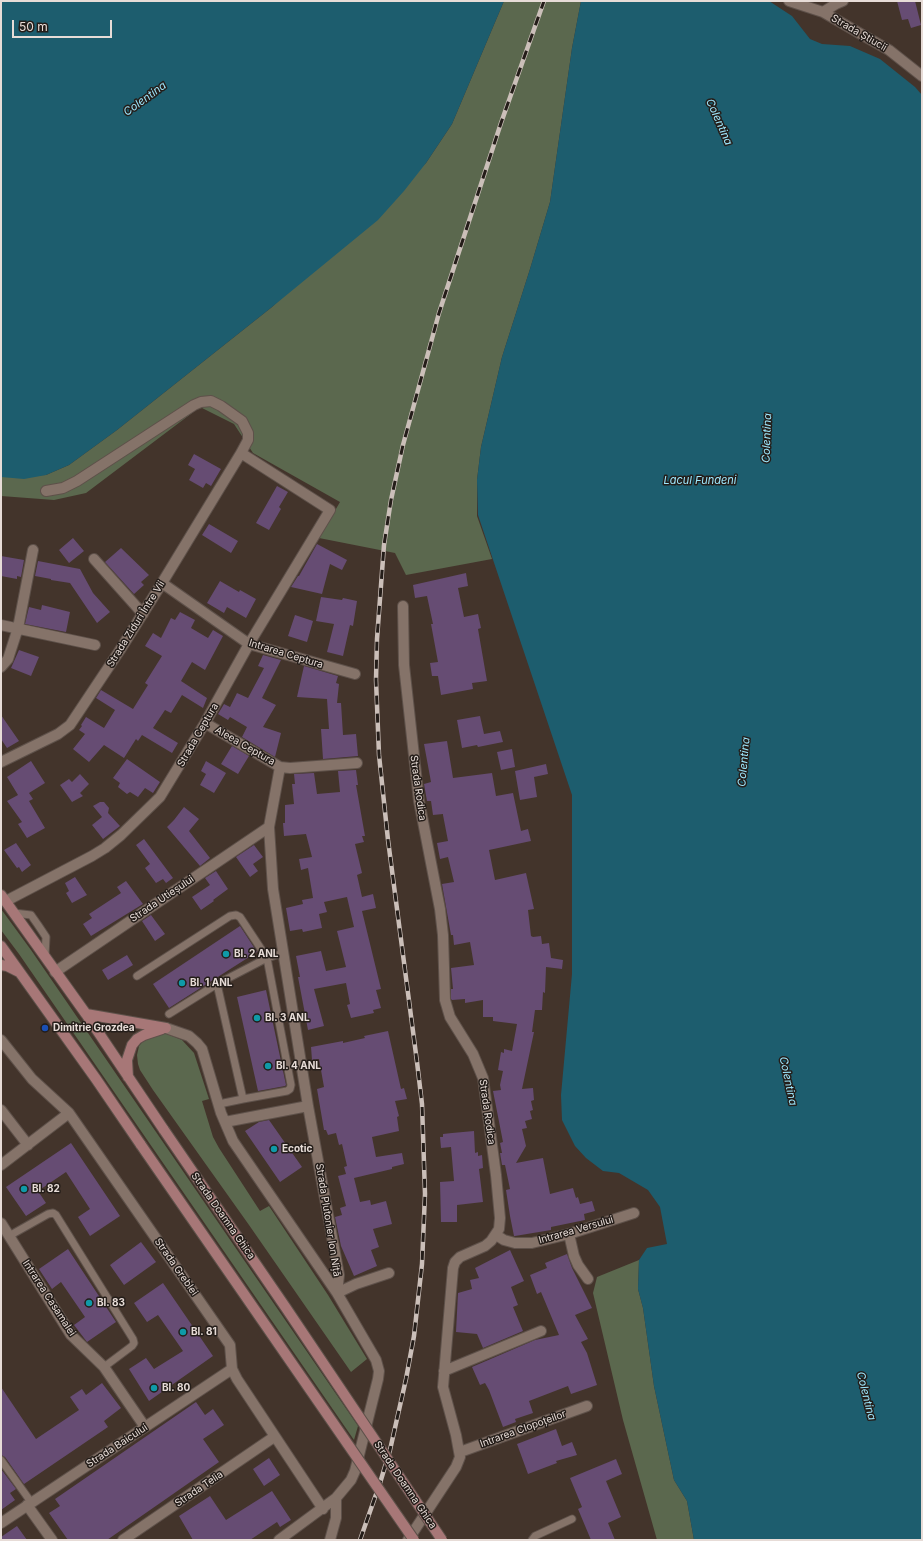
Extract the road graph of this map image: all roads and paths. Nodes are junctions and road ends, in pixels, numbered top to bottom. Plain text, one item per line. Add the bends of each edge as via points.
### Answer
1 (789, 1) edge
2 (843, 1) edge
3 (823, 12) junction
4 (922, 76) edge
5 (240, 453) junction
6 (46, 491) dead end
7 (32, 550) dead end
8 (94, 558) dead end
9 (162, 583) junction
10 (403, 606) dead end
11 (143, 614) junction
12 (1, 624) edge
13 (18, 628) junction
14 (249, 644) junction
15 (95, 645) dead end
16 (1, 667) edge
17 (355, 674) dead end
18 (205, 723) junction
19 (1, 762) edge
20 (356, 763) dead end
21 (280, 767) junction
22 (268, 827) junction
23 (3, 898) edge
24 (1, 946) edge
25 (283, 953) junction
26 (267, 958) junction
27 (1, 965) edge
28 (55, 972) junction
29 (20, 973) junction
30 (138, 976) dead end
31 (217, 984) junction
32 (86, 1014) junction
33 (169, 1014) dead end
34 (166, 1028) junction
35 (1, 1040) edge
36 (128, 1078) junction
37 (243, 1099) junction
38 (219, 1104) junction
39 (308, 1106) junction
40 (1, 1110) edge
41 (68, 1113) junction
42 (225, 1122) junction
43 (28, 1145) junction
44 (1, 1165) edge
45 (634, 1213) dead end
46 (1, 1223) edge
47 (568, 1234) junction
48 (496, 1235) junction
49 (9, 1236) junction
50 (389, 1273) dead end
51 (588, 1279) dead end
52 (337, 1293) junction
53 (541, 1331) dead end
54 (104, 1366) junction
55 (232, 1369) junction
56 (444, 1371) junction
57 (587, 1406) dead end
58 (145, 1427) junction
59 (274, 1437) junction
60 (460, 1452) junction
61 (1, 1460) edge
62 (336, 1498) junction
63 (29, 1504) junction
64 (323, 1509) junction
65 (572, 1519) dead end
66 (1, 1523) edge
67 (52, 1540) edge
68 (123, 1540) edge
69 (279, 1540) edge
70 (330, 1540) edge
71 (408, 1540) edge
72 (414, 1540) edge
73 (442, 1540) edge
74 (532, 1540) edge

1 - 3 street, Strada Știucii
2 - 3 street
3 - 4 street, Strada Știucii via 889,50
5 - 6 street, Strada Ziduri Între Vii via 248,440 248,433 242,421 220,406 211,402 201,402 77,481 62,488
5 - 9 street, Strada Ziduri Între Vii
5 - 14 street, Strada Ceptura via 330,510
7 - 13 street
8 - 11 street
9 - 11 street, Strada Ziduri Între Vii
9 - 14 street, Intrarea Ceptura
10 - 48 street, Strada Rodica via 404,665 418,794 441,915 445,1000 450,1017 473,1054 483,1078 500,1218
11 - 19 street, Strada Ziduri Între Vii via 70,726
12 - 13 street
13 - 15 street
13 - 16 street via 8,659
14 - 17 street, Intrarea Ceptura
14 - 18 street, Strada Ceptura
18 - 21 street, Aleea Ceptura
18 - 23 street, Strada Ceptura via 160,797 121,835 92,856
20 - 21 street, Aleea Ceptura
21 - 22 street, Strada Plutonier Ion Niță
22 - 25 street, Strada Plutonier Ion Niță via 273,889
22 - 28 street, Strada Utieșului
23 - 28 main road, Strada Doamna Ghica
24 - 29 main road
25 - 26 lane
25 - 39 street, Strada Plutonier Ion Niță
26 - 30 lane via 240,917 236,915 230,916
26 - 31 lane
26 - 37 lane via 290,1089
27 - 29 main road
28 - 32 main road, Strada Doamna Ghica
29 - 72 main road, bridge
31 - 33 lane
31 - 37 lane
32 - 34 main road
32 - 36 main road, Strada Doamna Ghica
34 - 36 main road via 144,1035 132,1045 127,1060
34 - 38 street via 189,1036 202,1049
35 - 41 street, Strada Greblei via 32,1079
36 - 73 main road, Strada Doamna Ghica, bridge
37 - 38 lane
38 - 42 street
39 - 42 street
39 - 52 street, Strada Plutonier Ion Niță via 339,1275
40 - 43 street
41 - 43 street
41 - 55 street, Strada Greblei via 230,1345
42 - 52 street via 233,1141
43 - 44 street
45 - 47 street, Intrarea Versului
46 - 49 street, Intrarea Casamalei
47 - 48 street, Intrarea Versului via 532,1243 504,1240
47 - 51 street via 576,1260
48 - 56 street via 486,1246 460,1257 455,1262
49 - 54 street, Intrarea Casamalei via 71,1335
49 - 54 lane via 48,1214 56,1215 134,1339 132,1346
50 - 52 street
52 - 62 street via 376,1360 379,1371 355,1471 348,1485
53 - 56 street
54 - 58 street, Intrarea Casamalei
55 - 58 street, Strada Baicului
55 - 59 street, Strada Greblei
56 - 60 street via 444,1394
57 - 60 street, Intrarea Clopoțeilor
58 - 63 street, Strada Baicului
59 - 64 street, Strada Greblei
59 - 68 street, Strada Telia
60 - 71 street via 456,1467
61 - 63 lane
62 - 64 street
62 - 70 street via 336,1518
63 - 66 street, Strada Baicului
63 - 67 street
64 - 69 street
65 - 74 lane via 535,1536

